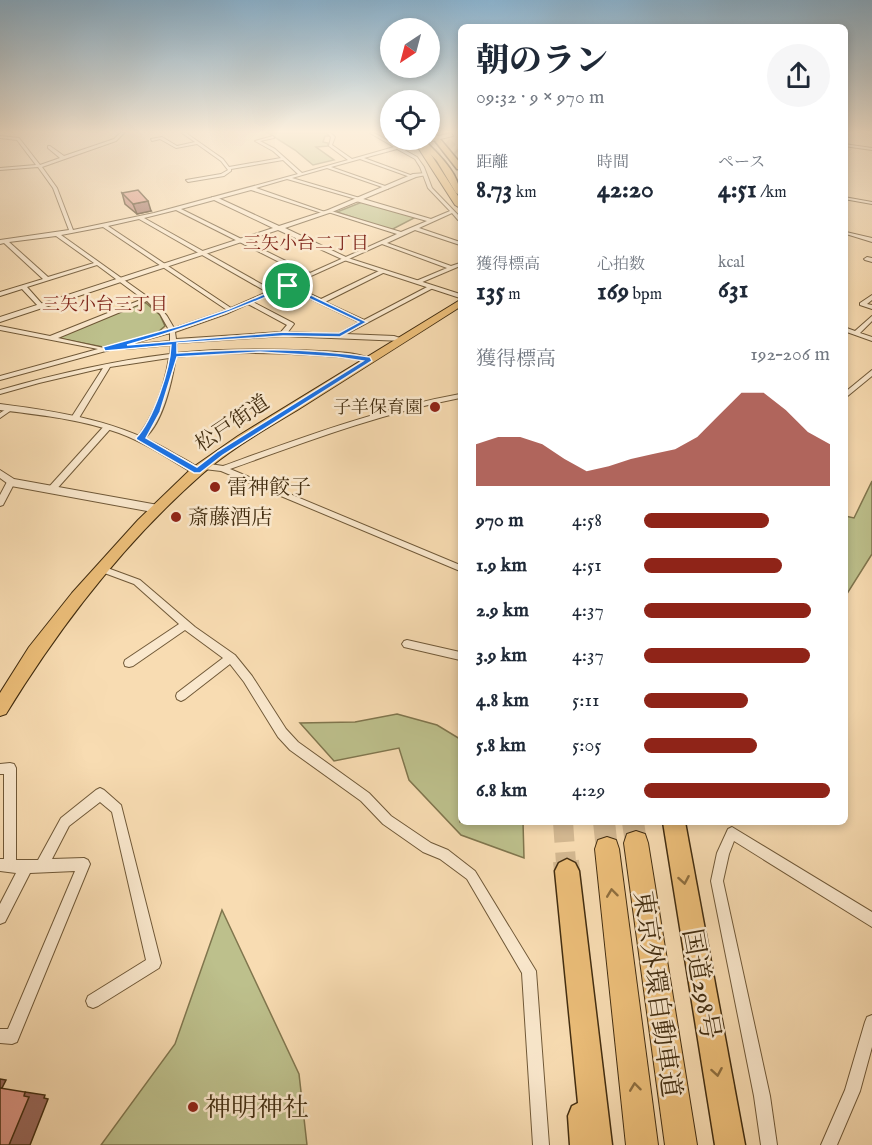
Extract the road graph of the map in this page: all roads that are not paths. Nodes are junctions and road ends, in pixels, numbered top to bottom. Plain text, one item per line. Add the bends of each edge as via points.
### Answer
1 (53, 186) edge
2 (256, 186) edge
3 (314, 186) edge
4 (382, 186) edge
5 (390, 186) edge
6 (429, 186) edge
7 (449, 186) edge
8 (251, 188) junction
9 (386, 188) junction
10 (214, 198) junction
11 (848, 199) edge
12 (359, 200) junction
13 (458, 202) edge
14 (872, 203) edge
15 (176, 208) junction
16 (327, 212) junction
17 (451, 212) junction
18 (139, 217) junction
19 (458, 217) edge
20 (430, 220) junction
21 (103, 225) junction
22 (277, 228) junction
23 (415, 228) junction
24 (72, 231) junction
25 (848, 233) dead end
26 (57, 234) junction
27 (402, 234) junction
28 (241, 240) junction
29 (872, 240) edge
30 (3, 241) edge
31 (382, 243) junction
32 (458, 243) edge
33 (203, 253) junction
34 (346, 259) junction
35 (99, 263) junction
36 (458, 265) edge
37 (164, 266) junction
38 (452, 268) junction
39 (383, 271) junction
40 (310, 275) junction
41 (47, 279) junction
42 (121, 280) junction
43 (418, 282) junction
44 (288, 286) junction
45 (23, 287) junction
46 (432, 287) junction
47 (272, 292) junction
48 (0, 294) edge
49 (458, 295) edge
50 (872, 297) edge
51 (148, 299) junction
52 (320, 302) junction
53 (250, 303) junction
54 (458, 304) edge
55 (41, 306) junction
56 (872, 307) edge
57 (231, 310) junction
58 (872, 318) edge
59 (0, 320) edge
60 (363, 322) junction
61 (0, 328) edge
62 (172, 330) junction
63 (848, 330) edge
64 (856, 333) junction
65 (283, 334) junction
66 (340, 335) junction
67 (51, 338) junction
68 (872, 339) edge
69 (401, 340) junction
70 (174, 342) junction
71 (105, 349) junction
72 (174, 355) junction
73 (370, 360) junction
74 (108, 365) junction
75 (872, 372) edge
76 (0, 378) edge
77 (0, 392) edge
78 (848, 393) edge
79 (458, 396) edge
80 (0, 407) edge
81 (11, 408) junction
82 (0, 416) edge
83 (75, 418) junction
84 (108, 427) junction
85 (140, 438) junction
86 (200, 468) junction
87 (223, 469) junction
88 (0, 473) edge
89 (11, 482) junction
90 (51, 490) junction
91 (0, 502) edge
92 (158, 508) junction
93 (458, 567) edge
94 (102, 569) junction
95 (186, 624) junction
96 (407, 644) dead end
97 (458, 656) edge
98 (231, 658) junction
99 (129, 663) dead end
100 (181, 696) dead end
101 (0, 708) edge
102 (0, 769) edge
103 (675, 825) edge
104 (636, 843) tunnel mouth
105 (607, 849) tunnel mouth
106 (5, 865) edge
107 (26, 867) junction
108 (41, 867) junction
109 (567, 871) tunnel mouth
110 (571, 909) junction
111 (0, 917) edge
112 (872, 920) edge
113 (93, 1001) dead end
114 (872, 1022) edge
115 (0, 1036) edge
116 (541, 1145) edge
117 (585, 1145) edge
118 (597, 1145) edge
119 (642, 1145) edge
120 (681, 1145) edge
121 (730, 1145) edge
122 (769, 1145) edge
123 (829, 1145) edge

1 - 24 street
2 - 8 street
3 - 12 street
4 - 9 street
5 - 9 street
6 - 17 street
7 - 13 highway
8 - 10 street
8 - 16 street
9 - 12 street
10 - 15 street
10 - 22 street
11 - 14 street
12 - 16 street
12 - 20 street
15 - 18 street
15 - 28 street
16 - 22 street
16 - 27 street
17 - 19 street
17 - 20 street
18 - 21 street
18 - 33 street
20 - 23 street
21 - 24 street
21 - 37 street
22 - 28 street
22 - 34 street
23 - 27 street
23 - 32 street
24 - 26 street
25 - 29 street
26 - 30 street
26 - 35 street
27 - 31 street
28 - 33 street
28 - 40 street
30 - 41 street
31 - 34 street
31 - 38 street
33 - 37 street
33 - 47 street
34 - 39 street
34 - 40 street
35 - 41 street
35 - 42 street
36 - 38 street
37 - 42 street
37 - 57 street
38 - 43 street
39 - 43 street
39 - 52 street
40 - 44 street
41 - 45 street
42 - 51 street
42 - 55 street
43 - 46 street
44 - 47 street
44 - 52 street
45 - 48 street
45 - 55 street
46 - 49 street
46 - 60 street
47 - 53 street
50 - 56 street via 862,303
51 - 62 street
51 - 67 street
52 - 60 street
53 - 57 street
53 - 65 street via 291,324
54 - 69 main road, 松戸街道
55 - 59 street
57 - 62 street
58 - 64 street
60 - 66 street
61 - 67 street
62 - 70 street
62 - 71 street
63 - 64 street
64 - 68 street
65 - 66 street
65 - 70 street
66 - 69 street
67 - 71 street
69 - 73 main road, 松戸街道
70 - 71 street
70 - 72 street
71 - 76 street
72 - 73 street via 260,350
72 - 74 street
72 - 85 street via 157,412
73 - 86 main road, 松戸街道
74 - 77 street
74 - 83 street
75 - 78 street
79 - 87 street via 376,414
80 - 81 street
81 - 82 street
81 - 83 street
83 - 84 street
84 - 85 street
84 - 90 street
85 - 86 street
86 - 87 street
86 - 92 main road, 松戸街道
87 - 93 street
88 - 89 street
89 - 90 street
89 - 91 street
90 - 92 street
92 - 94 main road, 松戸街道
94 - 95 street via 137,582
94 - 101 main road, 松戸街道 via 57,621
95 - 98 street
95 - 99 street
96 - 97 street
98 - 100 street
98 - 116 street via 294,746 365,797 387,820 471,875 529,971
102 - 106 street via 10,768
103 -> 121 highway, 国道298号
104 - 120 highway, 東京外環自動車道
119 -> 105 highway, 東京外環自動車道
106 - 107 street
107 - 108 street
107 - 111 street
108 - 113 street via 65,822 100,794 117,809 153,963
108 - 115 street via 84,864 12,1037
109 - 110 highway
110 - 117 highway via 570,975
110 - 118 highway
112 - 122 street via 732,833 717,881
114 - 123 street via 852,1091

